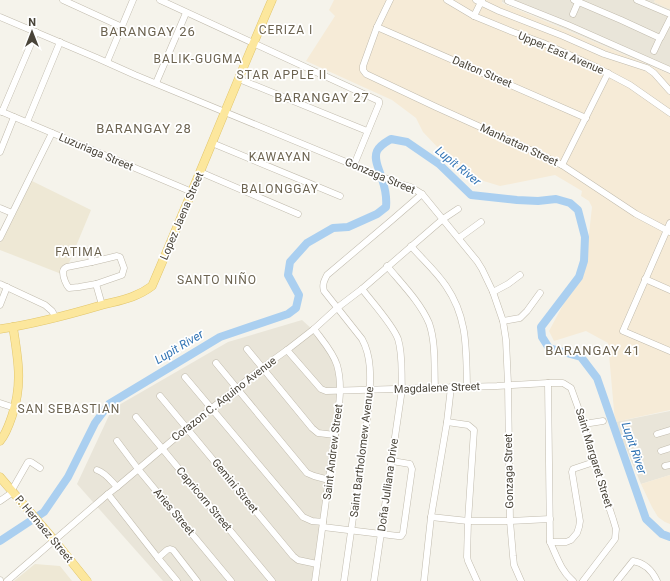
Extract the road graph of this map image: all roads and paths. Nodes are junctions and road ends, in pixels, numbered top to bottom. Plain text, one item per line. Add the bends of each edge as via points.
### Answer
1 (63, 0) edge
2 (133, 0) edge
3 (160, 0) edge
4 (272, 0) edge
5 (390, 0) edge
6 (447, 0) edge
7 (637, 0) edge
8 (480, 1) edge
9 (508, 1) edge
10 (577, 1) edge
11 (172, 2) edge
12 (186, 13) junction
13 (573, 14) dead end
14 (670, 14) edge
15 (474, 16) junction
16 (0, 17) edge
17 (670, 19) edge
18 (122, 26) junction
19 (377, 27) junction
20 (36, 32) junction
21 (660, 38) junction
22 (60, 42) junction
23 (254, 43) junction
24 (654, 51) dead end
25 (107, 62) junction
26 (670, 70) edge
27 (608, 73) junction
28 (239, 79) junction
29 (661, 80) junction
30 (156, 83) junction
31 (670, 83) edge
32 (670, 91) edge
33 (1, 112) edge
34 (224, 112) junction
35 (670, 113) edge
36 (14, 117) junction
37 (586, 118) junction
38 (26, 122) junction
39 (367, 131) junction
40 (52, 133) junction
41 (212, 143) junction
42 (0, 152) edge
43 (354, 165) junction
44 (562, 165) junction
45 (200, 172) junction
46 (192, 192) junction
47 (422, 194) junction
48 (340, 196) dead end
49 (0, 208) edge
50 (458, 209) dead end
51 (12, 214) junction
52 (298, 214) dead end
53 (443, 219) junction
54 (481, 222) dead end
55 (670, 223) edge
56 (668, 231) edge
57 (0, 238) edge
58 (459, 238) junction
59 (411, 246) junction
60 (90, 251) dead end
61 (92, 262) junction
62 (387, 266) junction
63 (520, 275) dead end
64 (645, 279) junction
65 (0, 284) edge
66 (96, 284) junction
67 (7, 287) junction
68 (362, 289) junction
69 (670, 290) edge
70 (493, 292) junction
71 (540, 293) dead end
72 (0, 305) edge
73 (102, 305) junction
74 (337, 308) junction
75 (56, 318) junction
76 (503, 321) junction
77 (14, 327) junction
78 (0, 329) edge
79 (314, 329) junction
80 (247, 349) dead end
81 (288, 350) junction
82 (670, 351) edge
83 (216, 363) dead end
84 (262, 368) junction
85 (185, 377) dead end
86 (548, 383) junction
87 (508, 384) junction
88 (435, 387) junction
89 (451, 387) junction
90 (467, 387) junction
91 (237, 388) junction
92 (402, 389) junction
93 (340, 390) junction
94 (370, 390) junction
95 (160, 396) dead end
96 (0, 403) edge
97 (15, 408) junction
98 (212, 408) junction
99 (136, 416) dead end
100 (603, 421) dead end
101 (447, 422) junction
102 (584, 424) junction
103 (187, 428) junction
104 (670, 430) edge
105 (656, 434) dead end
106 (335, 435) junction
107 (0, 441) edge
108 (117, 441) dead end
109 (670, 448) edge
110 (163, 449) junction
111 (661, 451) dead end
112 (392, 461) junction
113 (594, 462) junction
114 (40, 468) dead end
115 (138, 469) junction
116 (97, 470) dead end
117 (0, 477) edge
118 (329, 480) junction
119 (117, 488) junction
120 (12, 491) junction
121 (108, 494) junction
122 (0, 501) edge
123 (431, 517) junction
124 (550, 519) junction
125 (468, 521) junction
126 (510, 521) junction
127 (323, 524) junction
128 (351, 531) junction
129 (382, 534) junction
130 (54, 540) junction
131 (550, 542) junction
132 (158, 558) junction
133 (317, 564) junction
134 (195, 579) edge
135 (619, 580) edge
136 (7, 581) edge
137 (87, 581) edge
138 (178, 581) edge
139 (187, 581) edge
140 (232, 581) edge
141 (272, 581) edge
142 (315, 581) edge
143 (344, 581) edge
144 (374, 581) edge
145 (424, 581) edge
146 (477, 581) edge
147 (521, 581) edge
148 (573, 581) edge
149 (583, 581) edge
150 (657, 581) edge

1 - 18 street
2 - 18 street
3 - 11 street
4 - 23 main road, Lopez Jaena Street
5 - 19 street
6 - 15 street, Upper East Avenue
7 - 14 street
8 - 15 street
8 - 29 street, Upper East Avenue via 604,54 647,68
9 - 26 street
10 - 13 street
10 - 21 street
11 - 12 street
12 - 23 street
12 - 30 street
15 - 27 street, Upper East Avenue via 581,59
16 - 20 street, Gonzaga Street
17 - 21 street
18 - 25 street
19 - 37 street, Dalton Street
19 - 44 street, Manhattan Street via 363,66 366,74
20 - 22 street, Gonzaga Street
20 - 33 street
21 - 24 street
22 - 25 street, Gonzaga Street
22 - 38 street
23 - 28 main road, Lopez Jaena Street
23 - 39 street via 379,101
25 - 30 street, Gonzaga Street
27 - 35 street, Upper East Avenue
27 - 37 street
28 - 34 main road, Lopez Jaena Street
28 - 39 street
29 - 31 street
29 - 32 street, Upper East Avenue
30 - 34 street, Gonzaga Street
33 - 36 street, Luzuriaga Street
34 - 41 main road, Lopez Jaena Street
34 - 43 street, Gonzaga Street
36 - 38 street, Luzuriaga Street
36 - 42 street
37 - 44 street
38 - 40 street, Luzuriaga Street
39 - 43 street
40 - 46 street, Luzuriaga Street
40 - 51 street
41 - 45 main road, Lopez Jaena Street
41 - 48 street
43 - 47 street, Gonzaga Street
44 - 56 street, Manhattan Street via 636,214
45 - 46 main road, Lopez Jaena Street
45 - 52 street
46 - 73 main road, Lopez Jaena Street via 152,286 138,295
47 - 53 street, Gonzaga Street
47 - 74 street, Saint Bartholomew Avenue via 327,275 323,287
49 - 51 street
50 - 53 street, Corazon C. Aquino Avenue
51 - 57 street
53 - 58 street, Gonzaga Street
53 - 59 street, Corazon C. Aquino Avenue
54 - 58 street
55 - 56 street
56 - 64 street
58 - 70 street, Gonzaga Street via 477,261
59 - 62 street, Corazon C. Aquino Avenue
59 - 90 street via 446,286 457,306 466,342
60 - 61 street
61 - 66 street via 117,256 120,257 124,268 122,275
61 - 66 street via 68,267 63,272 69,288
62 - 68 street, Corazon C. Aquino Avenue
62 - 88 street via 418,304 429,324 434,345
63 - 70 street
64 - 69 street
64 - 82 street via 623,330
65 - 67 street
66 - 73 street
67 - 72 street
67 - 75 street via 44,305
68 - 74 street, Corazon C. Aquino Avenue
68 - 92 street, Doña Julliana Drive via 394,330 398,339
70 - 76 street, Gonzaga Street
71 - 76 street via 520,318
73 - 75 main road, Lopez Jaena Street
74 - 79 street, Corazon C. Aquino Avenue
74 - 94 street, Saint Bartholomew Avenue via 366,346
75 - 77 main road, Lopez Jaena Street
76 - 87 street, Gonzaga Street
77 - 78 main road, Lopez Jaena Street
77 - 97 main road via 19,380
79 - 81 street, Corazon C. Aquino Avenue
79 - 93 street, Saint Andrew Street via 337,364
80 - 84 street
81 - 84 street, Corazon C. Aquino Avenue
81 - 93 street, Magdalene Street via 321,389
83 - 91 street
84 - 91 street, Corazon C. Aquino Avenue
84 - 106 street via 312,428 318,433
85 - 98 street
86 - 87 street, Saint Margaret Street
86 - 102 street, Saint Margaret Street via 564,383 571,388
86 - 124 street
87 - 90 street, Magdalene Street
87 - 126 street, Gonzaga Street
88 - 89 street, Magdalene Street
88 - 92 street, Magdalene Street
89 - 90 street, Magdalene Street
89 - 101 street
91 - 98 street, Corazon C. Aquino Avenue
91 - 118 street via 307,473
92 - 94 street, Magdalene Street
92 - 112 street, Doña Julliana Drive
93 - 94 street, Magdalene Street
93 - 106 street, Saint Andrew Street
94 - 128 street, Saint Bartholomew Avenue
95 - 103 street, Gemini Street
96 - 97 street
97 - 107 main road
98 - 103 street, Corazon C. Aquino Avenue
98 - 127 street via 303,517
99 - 110 street, Capricorn Street
100 - 102 street
101 - 123 street
101 - 125 street via 468,425 474,430
102 - 113 street, Saint Margaret Street
103 - 110 street, Corazon C. Aquino Avenue
103 - 133 street, Gemini Street via 293,556 298,560
104 - 105 street
106 - 118 street, Saint Andrew Street
108 - 115 street, Aries Street
109 - 111 street
110 - 115 street, Corazon C. Aquino Avenue
110 - 141 street, Capricorn Street
112 - 129 street, Doña Julliana Drive
112 - 129 street via 410,464 412,469 403,533 401,536
113 - 131 street via 572,472 580,521 577,533 566,542
113 - 149 street, Saint Margaret Street via 616,530 615,539
114 - 120 street via 28,462
115 - 119 street, Corazon C. Aquino Avenue
115 - 140 street, Aries Street
116 - 119 street via 106,475
117 - 120 main road, P. Hernaez Street
118 - 127 street, Saint Andrew Street
119 - 121 street, Corazon C. Aquino Avenue
120 - 122 street
120 - 130 main road, P. Hernaez Street
121 - 130 street, Corazon C. Aquino Avenue
121 - 132 street
123 - 125 street
123 - 145 street
124 - 126 street
124 - 131 street
125 - 126 street
125 - 146 street via 468,561
126 - 147 street, Gonzaga Street via 514,565
127 - 128 street
127 - 133 street, Saint Andrew Street
128 - 129 street
128 - 143 street, Saint Bartholomew Avenue
129 - 144 street, Doña Julliana Drive
130 - 136 street, Corazon C. Aquino Avenue
130 - 137 main road, P. Hernaez Street
131 - 148 street via 565,574
132 - 134 street via 167,550 172,550
132 - 138 street
133 - 142 street, Saint Andrew Street
134 - 139 street
135 - 150 street via 633,561 643,564 654,574

